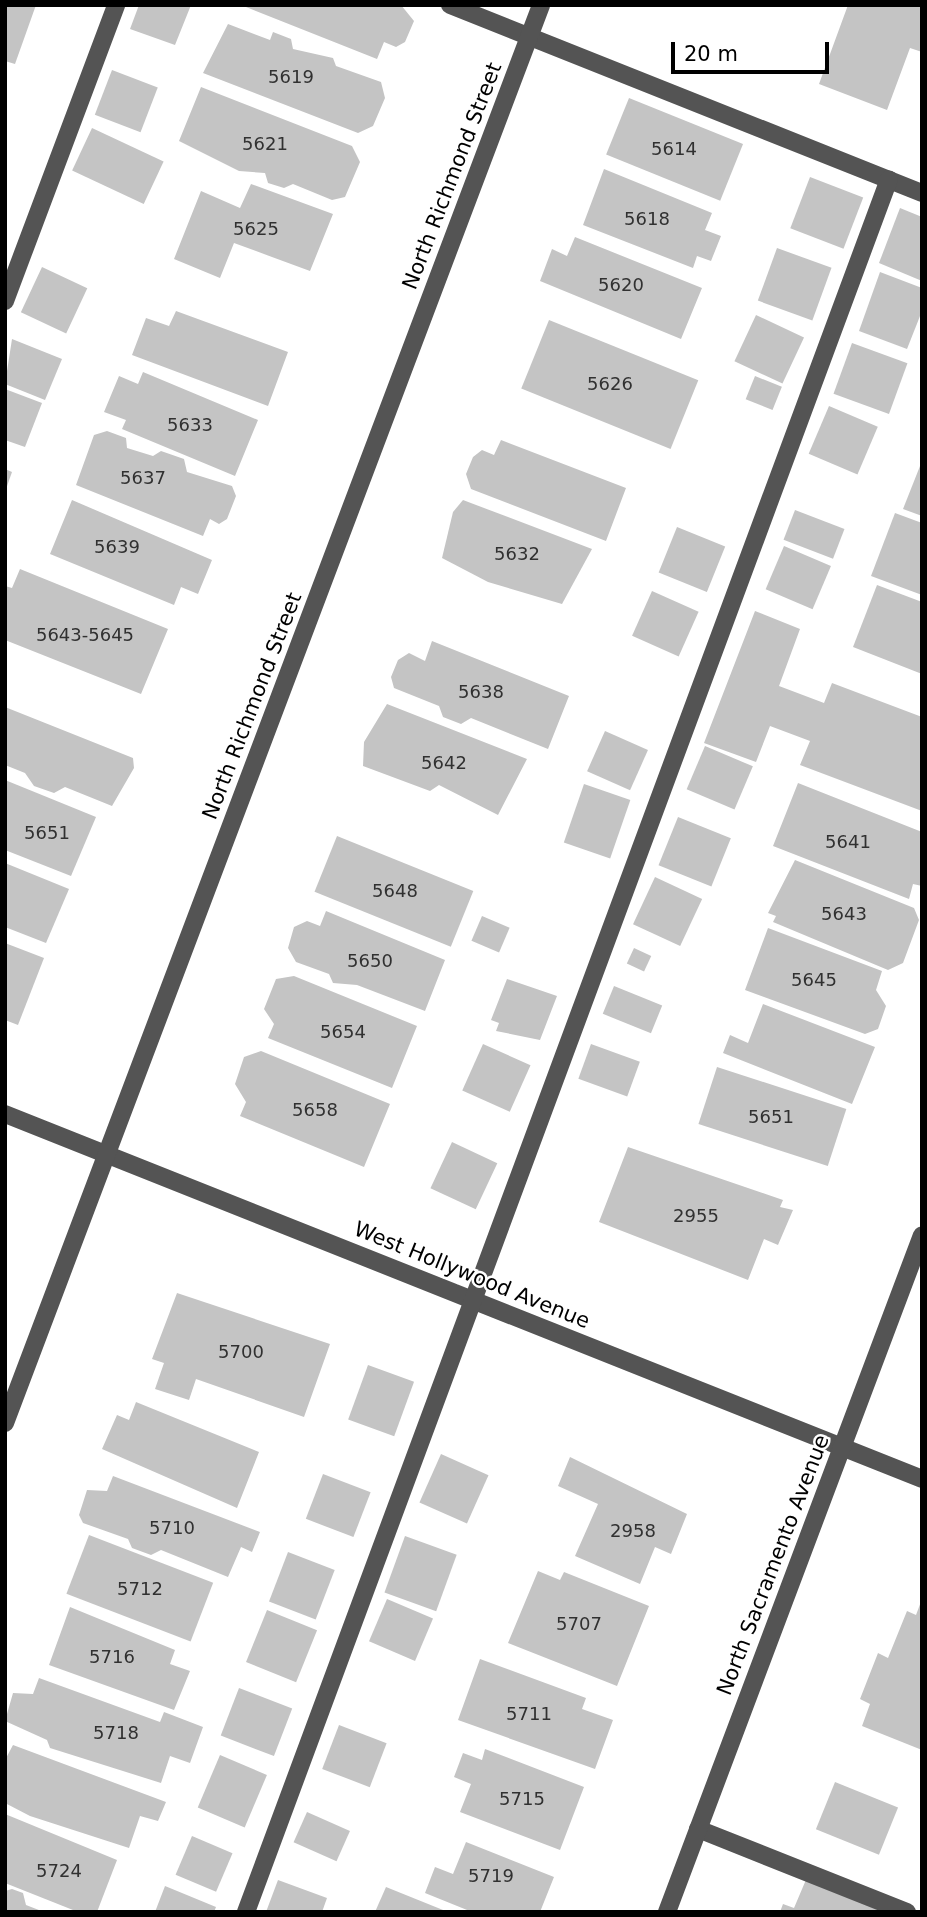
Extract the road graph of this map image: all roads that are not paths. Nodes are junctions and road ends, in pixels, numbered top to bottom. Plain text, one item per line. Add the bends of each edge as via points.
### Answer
1 (116, 5) edge
2 (450, 5) edge
3 (541, 5) edge
4 (529, 36) junction
5 (889, 180) junction
6 (922, 192) edge
7 (5, 301) edge
8 (5, 1114) edge
9 (107, 1154) junction
10 (922, 1235) edge
11 (473, 1300) junction
12 (5, 1423) edge
13 (842, 1447) junction
14 (922, 1479) edge
15 (698, 1829) junction
16 (246, 1912) edge
17 (667, 1912) edge
18 (906, 1912) edge

1 - 7 street
2 - 4 street
3 - 4 street, North Richmond Street
4 - 5 street
4 - 9 street, North Richmond Street
5 - 6 street
5 - 11 street
8 - 9 street, West Hollywood Avenue
9 - 11 street, West Hollywood Avenue
9 - 12 street, North Richmond Street
10 - 13 street, North Sacramento Avenue
11 - 13 street, West Hollywood Avenue
11 - 16 street
13 - 14 street, West Hollywood Avenue
13 - 15 street, North Sacramento Avenue
15 - 17 street, North Sacramento Avenue
15 - 18 street

